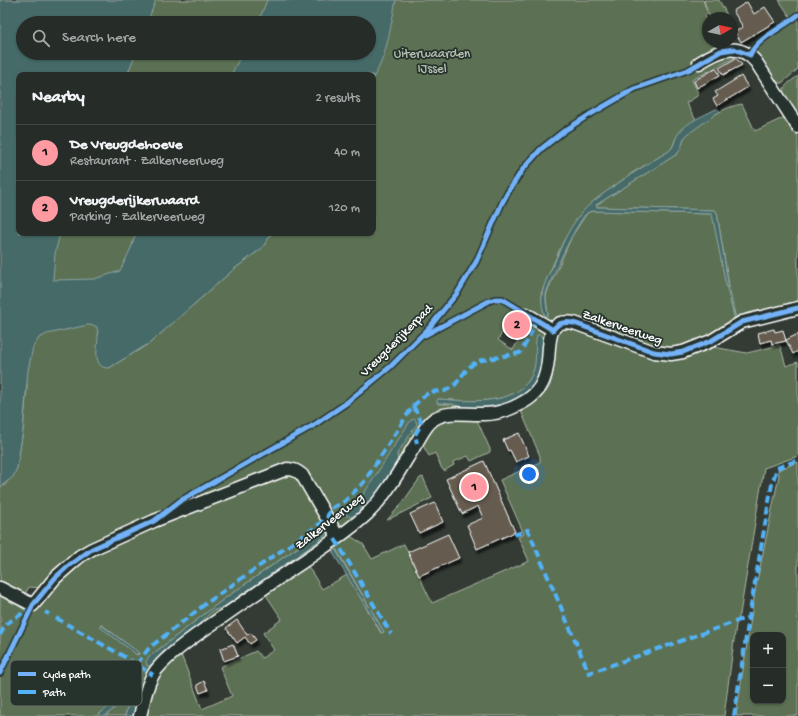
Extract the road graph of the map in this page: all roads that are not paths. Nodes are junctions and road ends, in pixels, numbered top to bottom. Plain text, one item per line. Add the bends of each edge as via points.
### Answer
1 (699, 63) dead end
2 (798, 127) edge
3 (798, 308) edge
4 (526, 314) dead end
5 (553, 330) junction
6 (338, 537) junction
7 (0, 588) edge
8 (140, 716) edge

1 - 2 street via 729,49 750,55
3 - 5 street, Zalkerveerweg via 742,322 711,341 672,354 654,352 574,323 562,323
4 - 5 street
5 - 6 street, Zalkerveerweg via 545,379 533,395 521,404 496,413 450,414 440,416 431,422 368,514
6 - 7 street via 302,475 298,471 287,469 154,521 80,556 54,578 34,606
6 - 8 street, Zalkerveerweg via 202,631 166,659 153,675

